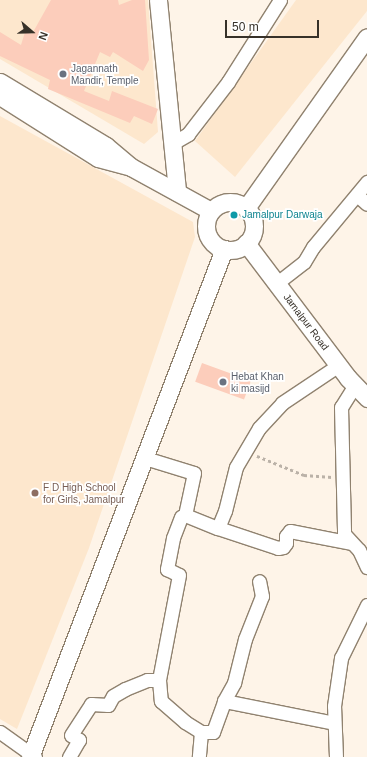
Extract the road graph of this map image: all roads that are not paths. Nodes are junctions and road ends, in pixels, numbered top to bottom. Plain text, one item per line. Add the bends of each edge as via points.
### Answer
1 (158, 0) edge
2 (280, 0) edge
3 (367, 37) edge
4 (0, 82) edge
5 (0, 96) edge
6 (171, 144) junction
7 (131, 167) junction
8 (367, 182) edge
9 (177, 192) junction
10 (357, 195) junction
11 (367, 204) edge
12 (246, 208) junction
13 (211, 211) junction
14 (246, 243) junction
15 (224, 249) junction
16 (277, 283) junction
17 (339, 366) junction
18 (354, 385) junction
19 (367, 398) edge
20 (145, 458) junction
21 (186, 515) junction
22 (218, 528) junction
23 (351, 543) junction
24 (367, 567) edge
25 (259, 581) dead end
26 (367, 605) edge
27 (159, 680) junction
28 (224, 701) junction
29 (334, 723) junction
30 (0, 732) edge
31 (201, 732) junction
32 (33, 756) edge
33 (69, 757) edge
34 (199, 757) edge
35 (336, 757) edge

1 - 6 street
2 - 6 street via 228,82 188,134
3 - 12 street
4 - 7 street via 106,146
5 - 7 street via 98,158
6 - 9 street
7 - 9 street
8 - 10 street
9 - 13 street
10 - 11 street
10 - 16 street via 313,247 304,262
12 - 13 street via 240,204 224,202
12 - 14 street via 254,222 254,229
13 - 15 street via 207,218 207,233 211,240
14 - 15 street via 232,250
14 - 16 street, Jamalpur Road
15 - 20 street
16 - 17 street, Jamalpur Road
17 - 18 street, Jamalpur Road
17 - 22 street via 282,403 259,428 236,467
18 - 19 street, Jamalpur Road
18 - 23 street via 341,407 344,534
20 - 21 street via 194,474
20 - 32 street
21 - 22 street
21 - 27 street via 181,517 173,538 167,569 179,575
22 - 23 street via 278,548 286,543 286,536 290,531
23 - 24 street via 359,550
25 - 28 street via 262,596 245,639 234,683
26 - 29 street via 341,658
27 - 31 street via 161,701
27 - 33 street via 147,680 124,690 113,696 108,705 91,704 71,735 79,740
28 - 29 street
28 - 31 street via 213,732
29 - 35 street
30 - 32 street
31 - 34 street

